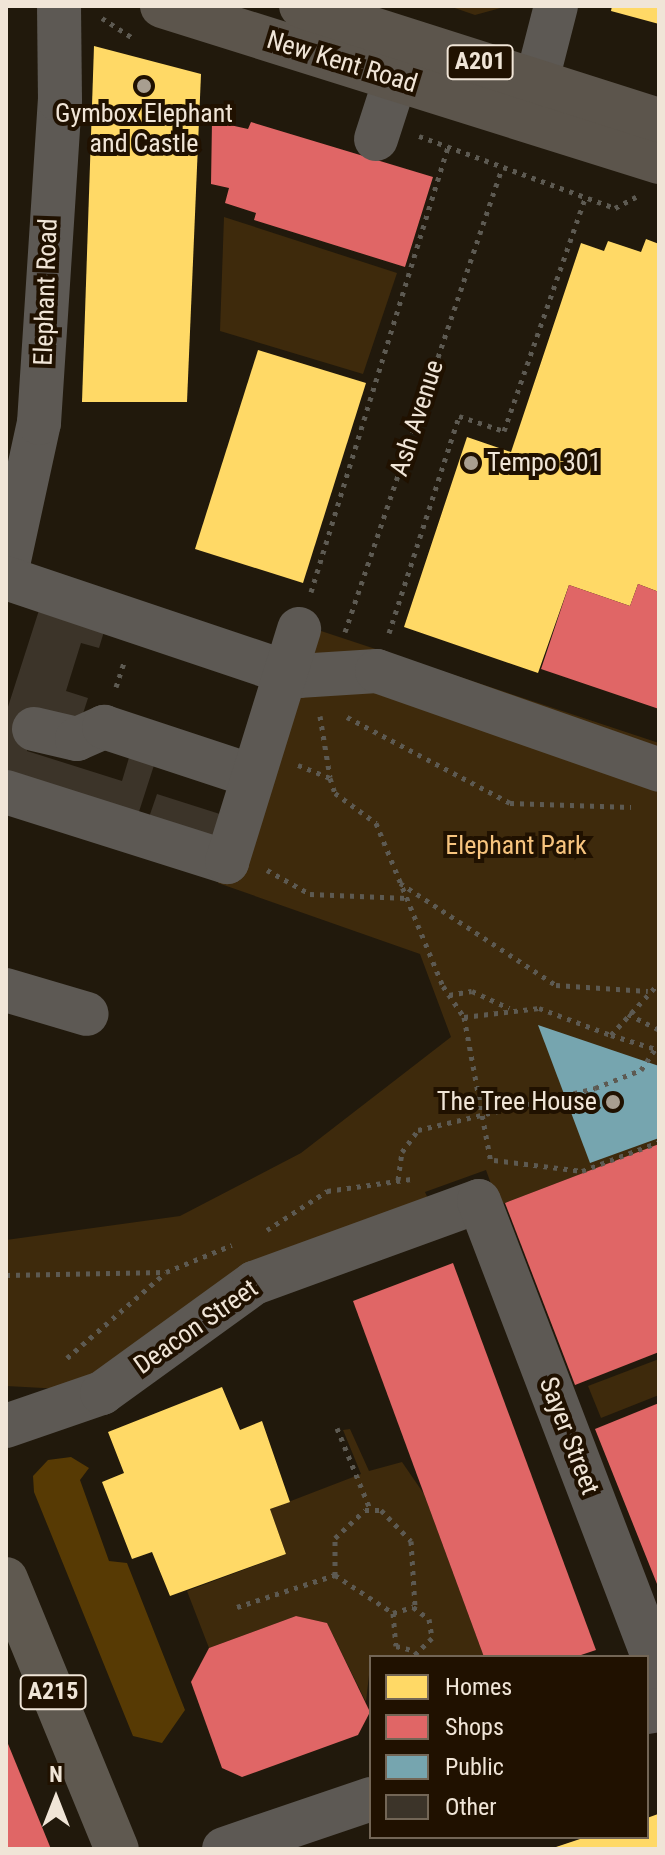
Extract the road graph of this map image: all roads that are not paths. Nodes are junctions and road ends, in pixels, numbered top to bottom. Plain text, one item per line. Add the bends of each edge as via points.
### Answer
1 (59, 6) edge
2 (162, 6) edge
3 (301, 6) edge
4 (556, 6) edge
5 (396, 77) junction
6 (537, 80) junction
7 (659, 120) edge
8 (379, 131) road end
9 (659, 162) edge
10 (25, 358) edge
11 (6, 576) edge
12 (299, 629) road end
13 (300, 683) junction
14 (34, 729) dead end
15 (256, 764) junction
16 (659, 770) edge
17 (6, 792) edge
18 (6, 990) edge
19 (87, 1014) dead end
20 (485, 1175) joint
21 (6, 1426) edge
22 (6, 1579) edge
23 (659, 1672) edge
24 (369, 1800) edge
25 (117, 1849) edge
26 (224, 1849) edge

1 - 10 street, Elephant Road
2 - 5 highway, New Kent Road / A201
3 - 6 highway, New Kent Road / A201
4 - 6 street
5 - 8 street
5 - 9 highway, New Kent Road / A201
6 - 7 highway, New Kent Road / A201
10 - 11 street, Elephant Road via 31,473
11 - 13 street
12 - 13 street
13 - 15 street
13 - 16 street via 366,669
14 - 15 street via 77,739 104,727
15 - 17 street via 227,862
18 - 19 street
20 - 21 street, Deacon Street via 254,1283 102,1393
20 - 23 street, Sayer Street
22 - 25 main road, A215
24 - 26 street

